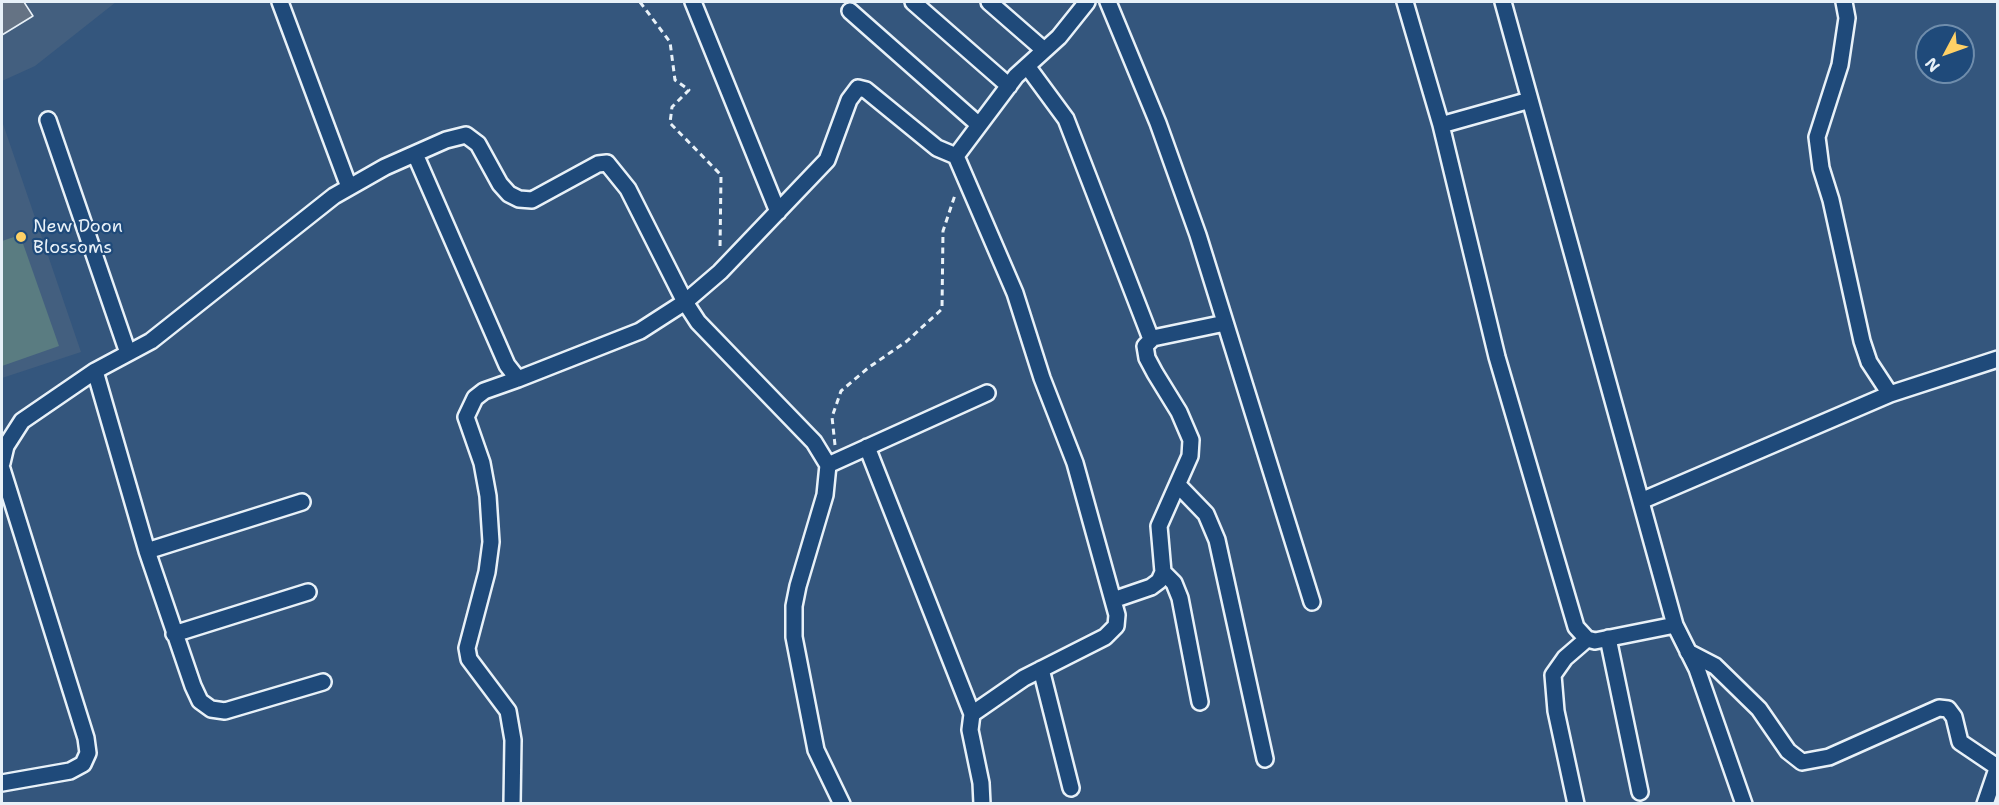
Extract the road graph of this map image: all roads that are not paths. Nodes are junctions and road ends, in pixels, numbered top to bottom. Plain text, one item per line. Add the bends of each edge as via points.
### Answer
1 (280, 2) edge
2 (693, 2) edge
3 (914, 2) edge
4 (989, 2) edge
5 (1108, 2) edge
6 (1405, 2) edge
7 (1503, 2) edge
8 (1844, 2) edge
9 (1078, 4) edge
10 (850, 11) dead end
11 (1044, 50) junction
12 (1027, 66) junction
13 (1009, 86) junction
14 (1530, 100) junction
15 (48, 120) dead end
16 (979, 125) junction
17 (1441, 125) junction
18 (415, 154) junction
19 (956, 156) junction
20 (349, 187) junction
21 (778, 212) junction
22 (685, 302) junction
23 (1225, 323) junction
24 (1151, 339) junction
25 (128, 353) junction
26 (1998, 359) edge
27 (95, 371) junction
28 (518, 379) junction
29 (987, 393) dead end
30 (1890, 393) junction
31 (867, 447) junction
32 (2, 463) edge
33 (828, 465) junction
34 (2, 469) edge
35 (1178, 485) junction
36 (1641, 501) junction
37 (302, 502) dead end
38 (147, 550) junction
39 (1163, 572) junction
40 (308, 592) dead end
41 (1113, 600) junction
42 (1312, 602) dead end
43 (1675, 625) junction
44 (174, 634) junction
45 (1608, 638) junction
46 (1587, 639) junction
47 (1688, 652) junction
48 (1041, 669) junction
49 (322, 682) dead end
50 (1200, 702) dead end
51 (972, 714) junction
52 (1265, 759) dead end
53 (1997, 766) edge
54 (2, 783) edge
55 (1071, 788) dead end
56 (1640, 792) dead end
57 (512, 804) edge
58 (842, 804) edge
59 (982, 804) edge
60 (1576, 804) edge
61 (1744, 804) edge
62 (1985, 804) edge

1 - 20 street
2 - 21 street
3 - 13 street
4 - 11 street
5 - 23 street via 1158,123
6 - 17 street
7 - 14 street
8 - 30 street via 1847,18 1840,65 1817,137 1862,341 1869,362
9 - 11 street
10 - 16 street
11 - 12 street
12 - 13 street
12 - 24 street via 1066,119
13 - 16 street
14 - 17 street
14 - 36 street
15 - 25 street
16 - 19 street
17 - 46 street via 1497,357 1574,620
18 - 20 street
18 - 22 street via 466,135 477,144 508,194 532,200 598,164 607,163 628,189
18 - 28 street via 507,365
19 - 21 street via 937,148 866,90 858,88 849,100 827,160
19 - 41 street via 1015,293 1075,463
20 - 25 street via 305,216 151,341
21 - 22 street
22 - 28 street via 640,331
22 - 33 street via 721,348 814,442
23 - 24 street
23 - 42 street
24 - 35 street via 1145,346 1147,358 1191,440 1190,456
25 - 27 street
26 - 30 street
27 - 32 street via 22,421 6,446
27 - 38 street
28 - 57 street via 484,391 475,398 466,417 482,463 491,542 467,648 469,659 508,711 513,740
29 - 31 street
30 - 36 street
31 - 33 street
31 - 51 street
33 - 58 street via 825,495 794,606 794,637 816,750
34 - 54 street via 88,753 83,764 70,771
35 - 39 street via 1164,508 1159,526
35 - 52 street via 1206,514 1217,540
36 - 43 street
37 - 38 street
38 - 44 street
39 - 41 street via 1159,582 1151,587
39 - 50 street via 1174,583 1180,598
40 - 44 street
41 - 48 street via 1116,626 1105,637
43 - 45 street
43 - 47 street
44 - 49 street via 192,686 200,701 211,709 225,711
45 - 46 street
45 - 56 street
46 - 60 street via 1564,658 1552,675
47 - 53 street via 1715,666 1760,709 1788,751 1802,762 1829,757 1939,708 1948,709 1954,717 1960,742
47 - 61 street
48 - 51 street
48 - 55 street
51 - 59 street via 970,730
53 - 62 street

